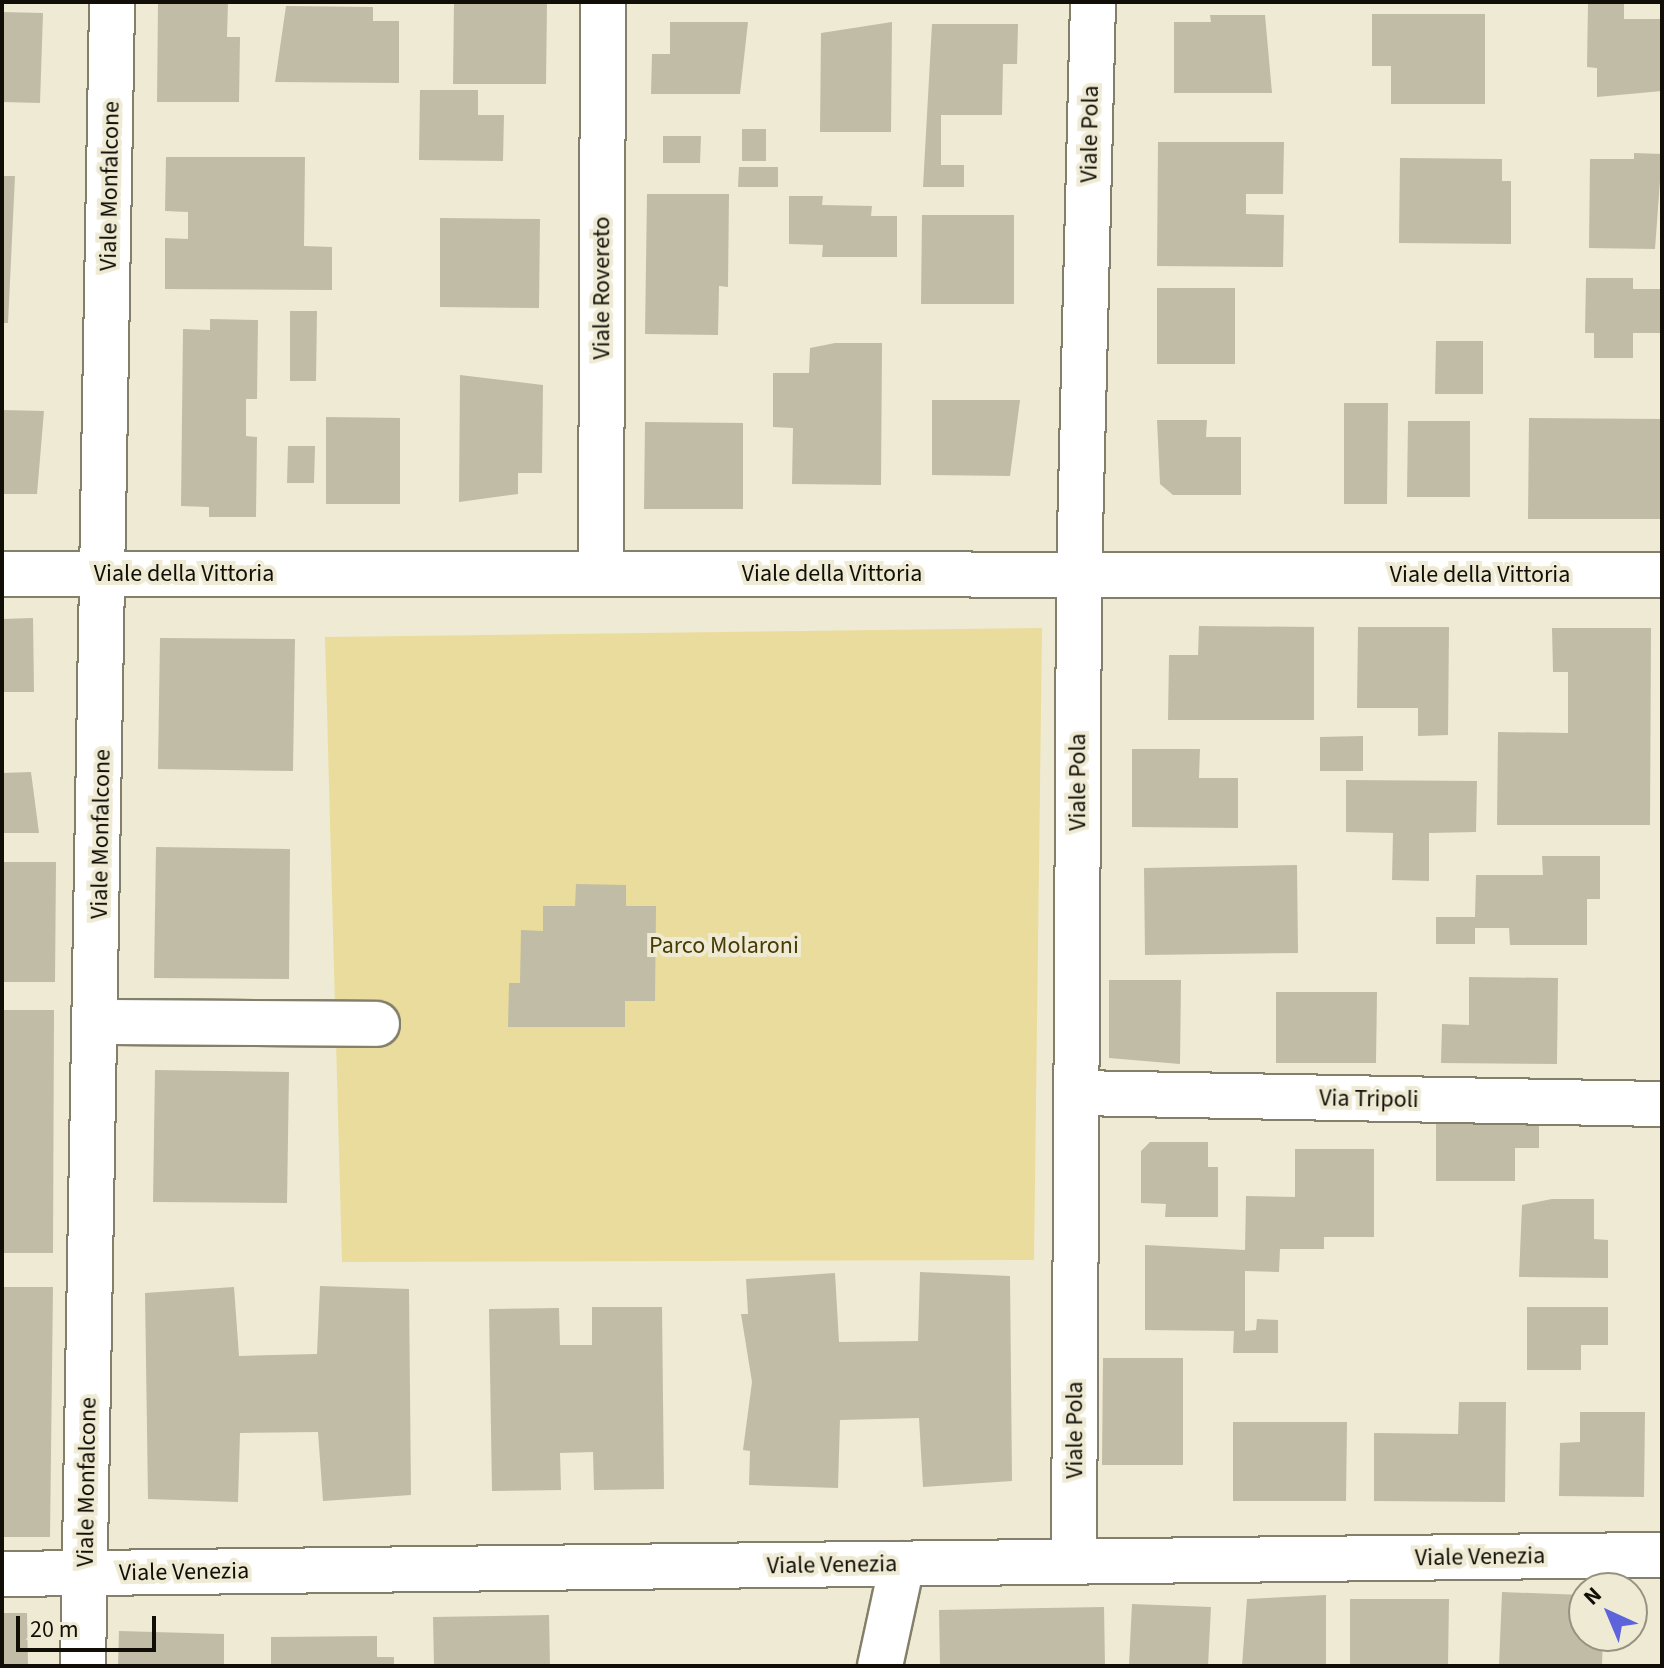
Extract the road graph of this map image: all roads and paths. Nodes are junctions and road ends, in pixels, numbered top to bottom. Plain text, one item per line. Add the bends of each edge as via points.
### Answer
1 (112, 2) edge
2 (603, 2) edge
3 (1093, 2) edge
4 (106, 573) junction
5 (2, 574) edge
6 (601, 574) junction
7 (1079, 574) junction
8 (1662, 575) edge
9 (97, 1022) junction
10 (377, 1024) dead end
11 (1077, 1093) junction
12 (1662, 1104) edge
13 (1662, 1555) edge
14 (1074, 1562) junction
15 (902, 1564) junction
16 (85, 1573) junction
17 (2, 1574) edge
18 (83, 1666) edge
19 (880, 1666) edge

1 - 4 street, Viale Monfalcone
2 - 6 street, Viale Rovereto
3 - 7 street, Viale Pola
4 - 5 street, Viale della Vittoria
4 - 6 street, Viale della Vittoria
4 - 9 street, Viale Monfalcone
6 - 7 street, Viale della Vittoria
7 - 8 street, Viale della Vittoria
7 - 11 street, Viale Pola
9 - 10 street
9 - 16 street, Viale Monfalcone
11 - 12 street, Via Tripoli
11 - 14 street, Viale Pola
13 - 14 street, Viale Venezia
14 - 15 street, Viale Venezia
15 - 16 street, Viale Venezia
15 - 19 street
16 - 17 street, Viale Venezia
16 - 18 street, Viale Monfalcone

